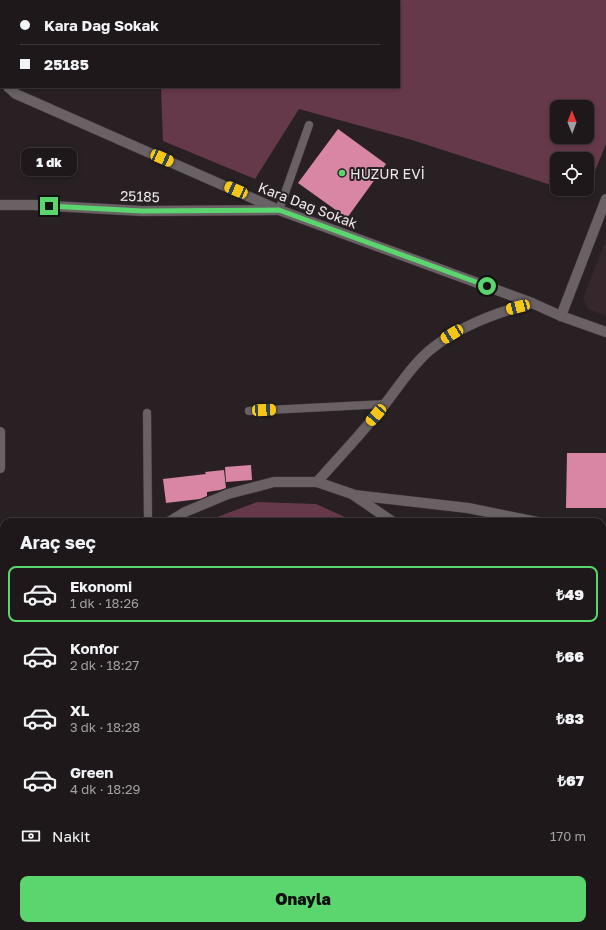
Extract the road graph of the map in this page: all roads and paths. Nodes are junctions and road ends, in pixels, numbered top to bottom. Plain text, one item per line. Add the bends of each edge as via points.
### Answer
1 (9, 88) edge
2 (309, 125) dead end
3 (606, 199) edge
4 (0, 205) edge
5 (279, 210) junction
6 (532, 303) junction
7 (561, 316) junction
8 (606, 332) edge
9 (386, 404) junction
10 (249, 411) dead end
11 (147, 413) dead end
12 (0, 432) edge
13 (0, 468) edge
14 (317, 482) junction
15 (352, 494) junction
16 (148, 518) edge
17 (175, 518) edge
18 (386, 518) edge
19 (517, 518) edge

1 - 5 street, Kara Dağ Sokak via 16,94
2 - 5 lane
3 - 7 street
4 - 5 street, 25185 via 142,211
5 - 6 street, Kara Dağ Sokak
6 - 7 street, Kara Dağ Sokak
6 - 9 street via 491,316 441,342 410,369
7 - 8 street, Kara Dağ Sokak
9 - 10 lane
9 - 14 street
11 - 16 lane
12 - 13 street
14 - 15 street
14 - 17 street via 274,482 228,494
15 - 18 street
15 - 19 street via 468,508

